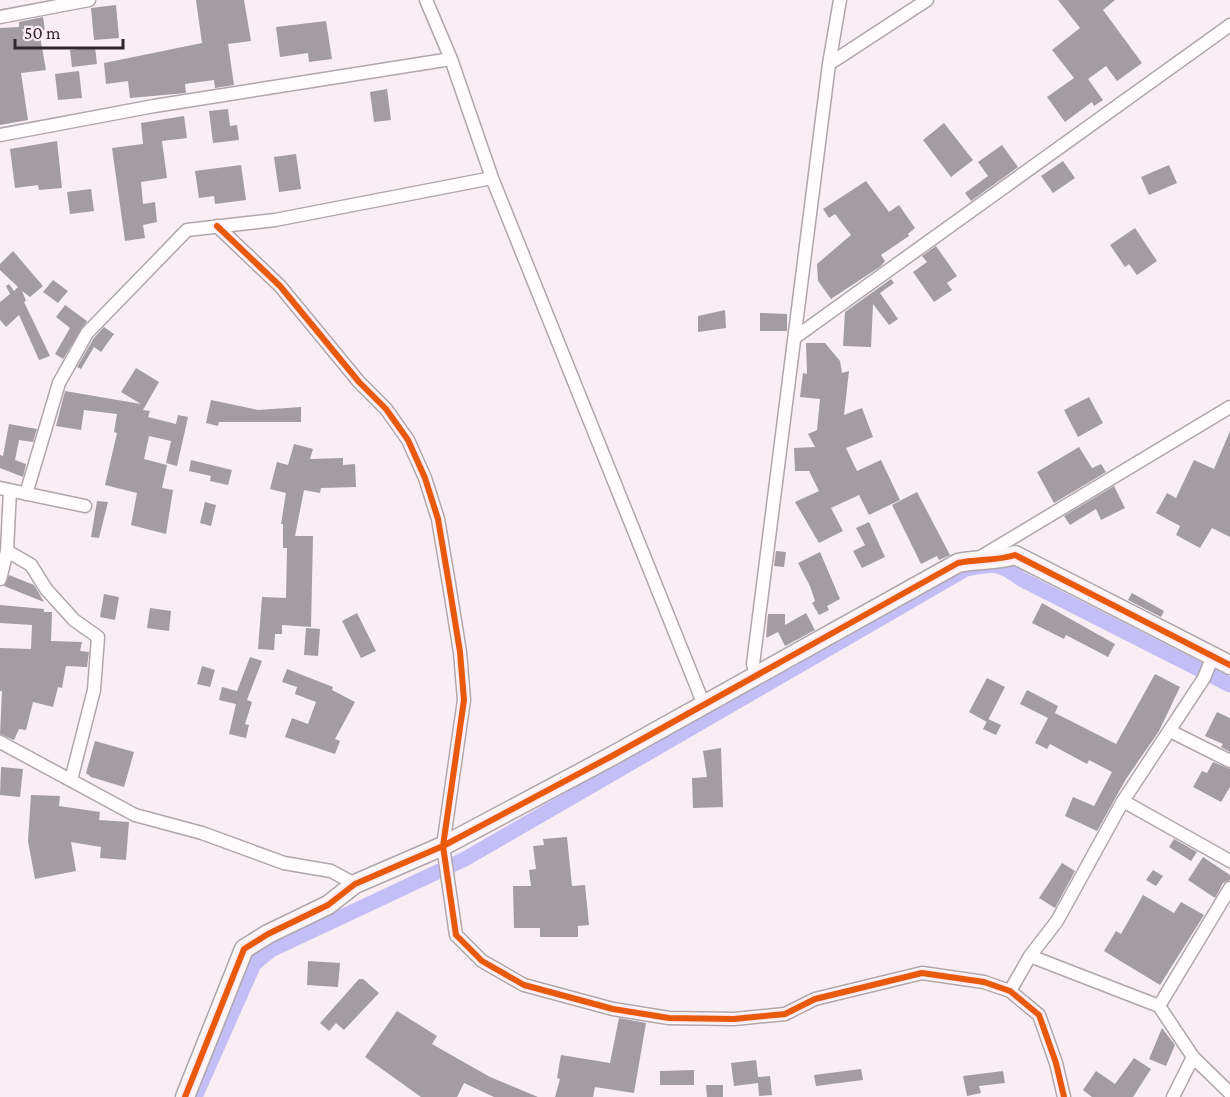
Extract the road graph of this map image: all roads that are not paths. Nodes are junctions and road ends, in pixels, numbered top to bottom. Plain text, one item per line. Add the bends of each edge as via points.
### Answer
1 (89, 0) edge
2 (426, 0) edge
3 (840, 0) edge
4 (927, 0) edge
5 (0, 17) edge
6 (1230, 25) edge
7 (451, 59) junction
8 (829, 64) junction
9 (0, 135) edge
10 (492, 178) junction
11 (217, 226) junction
12 (797, 336) junction
13 (1230, 407) edge
14 (5, 489) edge
15 (26, 494) junction
16 (85, 506) dead end
17 (7, 551) junction
18 (978, 558) junction
19 (0, 579) edge
20 (1212, 661) junction
21 (1230, 665) edge
22 (756, 675) junction
23 (704, 705) junction
24 (1170, 731) junction
25 (0, 742) edge
26 (1230, 762) edge
27 (71, 780) junction
28 (1123, 801) junction
29 (446, 861) junction
30 (1230, 861) edge
31 (355, 884) junction
32 (1230, 888) edge
33 (1030, 956) junction
34 (1010, 991) junction
35 (1159, 1006) junction
36 (1193, 1057) junction
37 (1230, 1094) edge
38 (186, 1097) edge
39 (1064, 1097) edge
40 (1173, 1097) edge

1 - 5 street
2 - 7 street
3 - 8 street
4 - 8 street
6 - 12 street
7 - 9 street
7 - 10 street
8 - 12 street
10 - 11 street via 275,220
10 - 23 street
11 - 15 street via 187,230 87,333 59,383
11 - 29 street via 280,286 386,409 408,440 425,478 438,519 464,700
12 - 22 street via 753,664
13 - 18 street
14 - 15 street
14 - 17 street
15 - 16 street
17 - 19 street
17 - 27 street via 31,565 74,620 98,637 94,690
18 - 20 street via 1003,559 1015,555
18 - 22 street via 958,563
20 - 21 street
20 - 24 street
22 - 23 street
23 - 29 street
24 - 26 street
24 - 28 street
25 - 27 street
27 - 31 street via 135,815 202,833 284,863 331,871
28 - 30 street
28 - 33 street via 1058,921
29 - 31 street
29 - 34 street via 456,935 482,961 524,985 613,1009 669,1018 734,1019 785,1014 815,999 922,973 984,982
31 - 38 street via 328,905 244,949
32 - 35 street
33 - 34 street
33 - 35 street
34 - 39 street via 1039,1015
35 - 36 street
36 - 37 street
36 - 40 street

